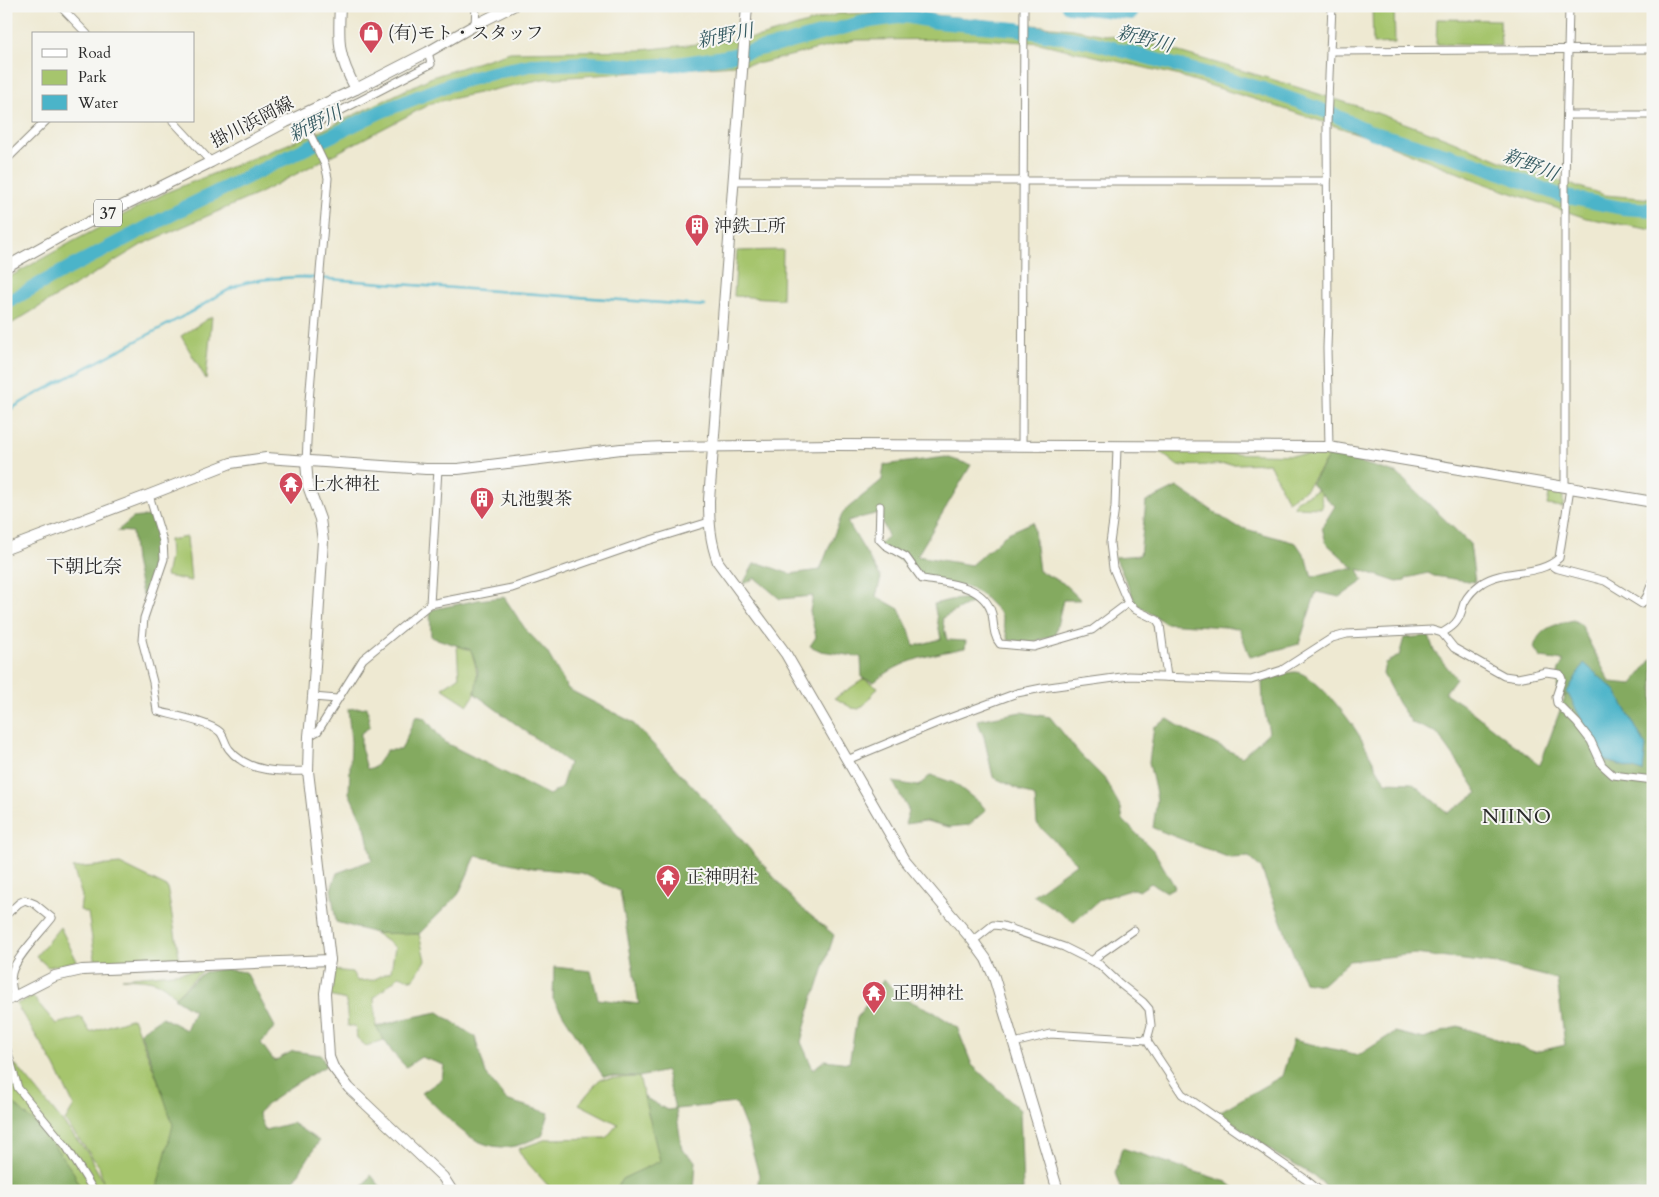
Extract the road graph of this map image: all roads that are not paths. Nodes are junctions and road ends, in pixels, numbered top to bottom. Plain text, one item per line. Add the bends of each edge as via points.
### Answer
1 (60, 6) edge
2 (340, 6) edge
3 (476, 6) edge
4 (513, 6) edge
5 (747, 6) edge
6 (1024, 6) edge
7 (1332, 6) edge
8 (1568, 6) edge
9 (475, 25) junction
10 (85, 32) edge
11 (1653, 49) edge
12 (1568, 50) junction
13 (1330, 51) junction
14 (428, 52) junction
15 (356, 89) junction
16 (1567, 115) junction
17 (1653, 115) edge
18 (45, 122) edge
19 (174, 122) edge
20 (6, 160) edge
21 (211, 162) junction
22 (734, 181) junction
23 (1327, 181) junction
24 (1023, 182) junction
25 (6, 266) edge
26 (713, 446) junction
27 (1022, 446) junction
28 (1117, 447) junction
29 (1328, 447) junction
30 (306, 462) junction
31 (438, 469) junction
32 (1567, 487) junction
33 (149, 496) junction
34 (1653, 502) edge
35 (880, 506) dead end
36 (708, 522) junction
37 (6, 549) edge
38 (1551, 565) junction
39 (1653, 580) edge
40 (1128, 603) junction
41 (430, 604) junction
42 (1442, 633) junction
43 (1167, 677) junction
44 (313, 697) junction
45 (337, 699) junction
46 (309, 736) junction
47 (847, 760) junction
48 (308, 771) junction
49 (1653, 780) edge
50 (6, 915) edge
51 (1134, 930) dead end
52 (973, 941) junction
53 (330, 960) junction
54 (1092, 961) junction
55 (10, 998) edge
56 (1148, 1040) junction
57 (1014, 1042) junction
58 (6, 1046) edge
59 (94, 1191) edge
60 (452, 1191) edge
61 (1058, 1191) edge
62 (1320, 1191) edge

1 - 10 street
2 - 15 street via 338,37 341,55
3 - 9 street
4 - 9 street, 掛川浜岡線 / 37
5 - 22 street
6 - 24 street
7 - 13 street
8 - 12 street
9 - 14 street, 掛川浜岡線 / 37
11 - 12 street
12 - 13 street
12 - 16 street
13 - 23 street
14 - 15 street, 掛川浜岡線 / 37
14 - 30 street via 431,64 307,128 328,178
15 - 21 street, 掛川浜岡線 / 37
16 - 17 street
16 - 32 street
18 - 20 street
19 - 21 street
21 - 25 street, 掛川浜岡線 / 37
22 - 24 street
22 - 26 street
23 - 24 street
23 - 29 street
24 - 27 street
26 - 27 street
26 - 31 street via 621,449
26 - 36 street
27 - 28 street
28 - 29 street
28 - 40 street via 1110,544 1113,568
29 - 32 street
30 - 31 street
30 - 33 street via 266,458 231,463
30 - 44 street via 308,486 320,519 323,541
31 - 41 street
32 - 34 street
32 - 38 street via 1559,558
33 - 37 street
33 - 48 street via 164,559 144,618 142,640 157,711 209,725 220,732 229,749 245,763 260,769
35 - 40 street via 879,539 906,557 922,579 958,584 984,598 1000,644 1034,647 1092,630
36 - 41 street via 512,588
36 - 47 street via 718,562 786,654
38 - 39 street via 1605,581 1642,604
38 - 42 street via 1484,582 1472,590 1459,620
40 - 43 street via 1160,625
41 - 45 street via 363,659
42 - 43 street via 1432,630 1347,634 1332,638 1282,670 1251,680
42 - 49 street via 1454,648 1504,676 1560,674 1562,679 1557,703 1586,735 1602,765 1613,775
43 - 47 street via 1129,676 1017,693
44 - 45 street
44 - 46 street
45 - 46 street via 318,731
46 - 48 street
47 - 52 street via 905,860
48 - 53 street
50 - 55 street via 25,900 52,918 12,971
51 - 54 street
52 - 54 street via 993,925 1003,926 1064,946
52 - 57 street via 994,977
53 - 55 street via 82,970 56,976
53 - 60 street via 324,993 327,1047 333,1067 349,1088 443,1177
54 - 56 street via 1144,1002 1151,1025
56 - 57 street via 1050,1034
56 - 62 street via 1182,1094
57 - 61 street
58 - 59 street via 18,1088 66,1146

